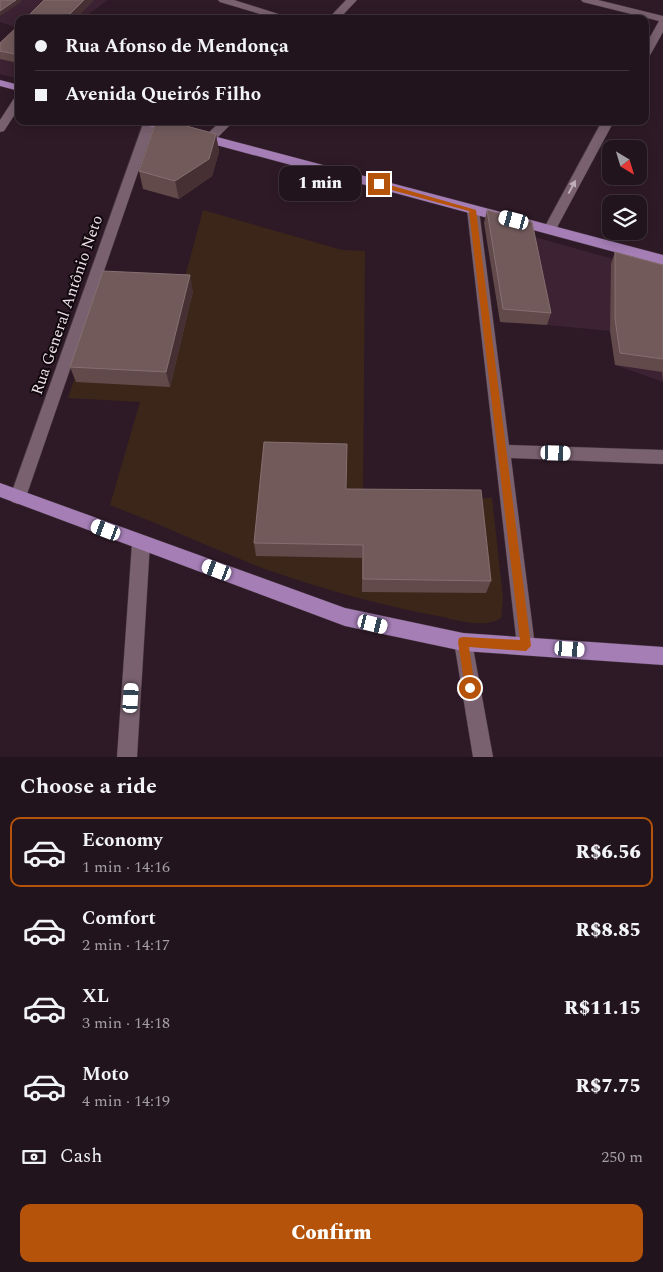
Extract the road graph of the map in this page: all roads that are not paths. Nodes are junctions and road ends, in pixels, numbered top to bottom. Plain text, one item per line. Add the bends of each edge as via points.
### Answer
1 (223, 0) edge
2 (352, 0) edge
3 (586, 0) edge
4 (275, 15) edge
5 (337, 15) edge
6 (641, 15) edge
7 (649, 17) edge
8 (663, 21) edge
9 (649, 47) edge
10 (0, 83) edge
11 (15, 87) edge
12 (15, 105) edge
13 (145, 125) edge
14 (157, 125) edge
15 (224, 125) edge
16 (606, 125) edge
17 (0, 129) edge
18 (210, 139) junction
19 (472, 210) junction
20 (549, 230) junction
21 (663, 260) edge
22 (502, 451) junction
23 (663, 458) edge
24 (0, 490) edge
25 (18, 497) junction
26 (142, 543) junction
27 (463, 642) junction
28 (526, 646) junction
29 (663, 656) edge
30 (127, 757) edge
31 (483, 757) edge

1 - 4 street
2 - 5 street
3 - 6 street
7 - 8 street
8 - 9 street
10 - 11 main road
12 - 17 street
13 - 25 street, Rua General Antônio Neto
14 - 18 main road
15 - 18 street
20 -> 16 street
18 - 19 main road
19 - 20 main road
19 - 22 street
20 - 21 main road
22 - 23 street
22 - 28 street
24 - 25 main road
25 - 26 main road
26 - 27 main road via 345,617
26 - 30 street
27 - 28 main road
27 - 31 street
28 - 29 main road

